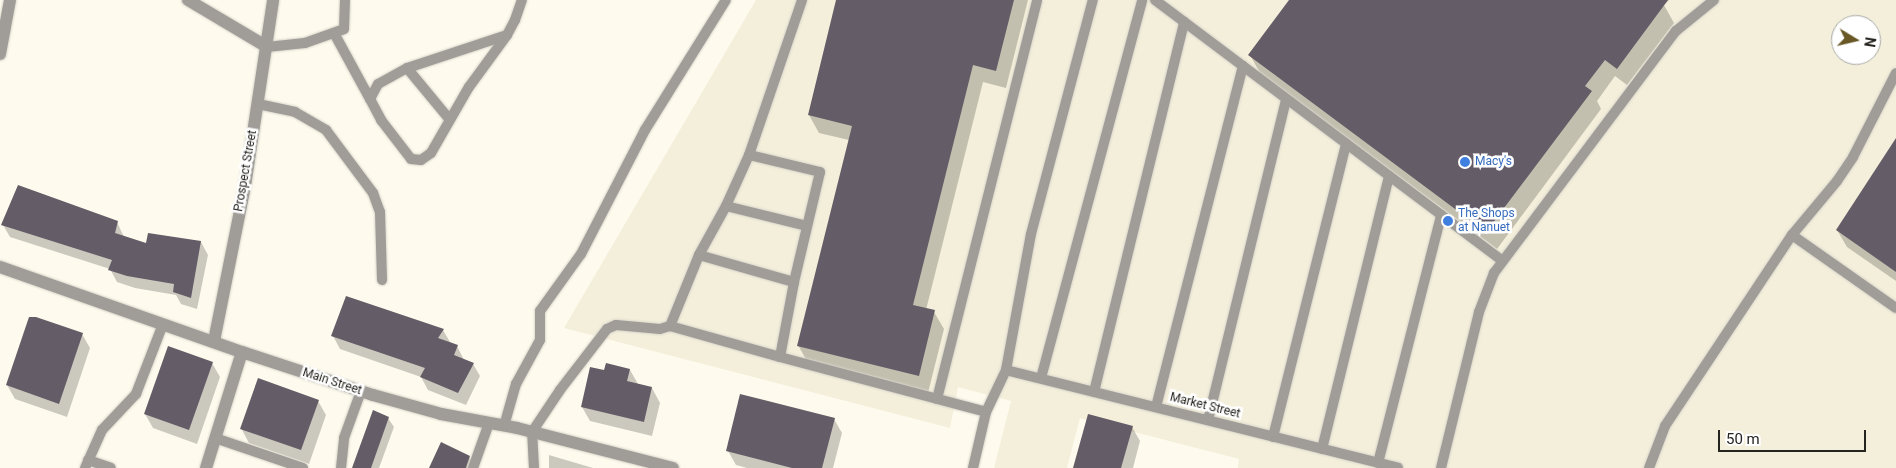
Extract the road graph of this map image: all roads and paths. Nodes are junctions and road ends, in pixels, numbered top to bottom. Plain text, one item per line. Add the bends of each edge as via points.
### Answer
1 (10, 0) edge
2 (188, 0) edge
3 (273, 0) edge
4 (345, 0) edge
5 (522, 0) edge
6 (726, 0) edge
7 (802, 0) edge
8 (1037, 0) edge
9 (1093, 0) edge
10 (1142, 0) edge
11 (1155, 0) edge
12 (1714, 0) edge
13 (1184, 22) junction
14 (334, 33) junction
15 (507, 35) junction
16 (2, 37) edge
17 (267, 47) junction
18 (0, 54) edge
19 (1243, 66) junction
20 (407, 68) junction
21 (1896, 73) edge
22 (370, 99) junction
23 (1286, 99) junction
24 (258, 104) junction
25 (450, 120) junction
26 (1346, 144) junction
27 (750, 155) junction
28 (1389, 176) junction
29 (726, 206) junction
30 (1441, 215) junction
31 (807, 226) junction
32 (1792, 235) junction
33 (699, 255) junction
34 (1502, 261) junction
35 (0, 267) edge
36 (382, 280) dead end
37 (794, 282) junction
38 (1896, 308) edge
39 (163, 324) junction
40 (670, 326) junction
41 (214, 341) junction
42 (242, 352) junction
43 (780, 357) junction
44 (1006, 370) junction
45 (1041, 378) junction
46 (362, 391) junction
47 (1094, 392) junction
48 (937, 399) junction
49 (1156, 407) junction
50 (986, 412) junction
51 (1208, 420) junction
52 (489, 423) junction
53 (504, 426) junction
54 (532, 432) junction
55 (1273, 436) junction
56 (215, 438) junction
57 (1322, 449) junction
58 (1378, 463) junction
59 (86, 464) edge
60 (111, 468) edge
61 (206, 468) edge
62 (304, 468) edge
63 (341, 468) edge
64 (473, 468) edge
65 (534, 468) edge
66 (673, 468) edge
67 (973, 468) edge
68 (1398, 468) edge
69 (1441, 468) edge
70 (1649, 468) edge

1 - 16 street
2 - 17 street
3 - 17 street, Prospect Street
4 - 14 lane via 344,29
5 - 15 lane
6 - 53 lane via 645,130 581,254 540,311 540,340 516,384
7 - 27 lane
8 - 48 lane
9 - 44 lane via 1031,234
10 - 45 lane
11 - 13 lane
12 - 34 lane via 1676,31
13 - 19 lane
13 - 47 lane
14 - 17 lane via 305,43
14 - 22 lane
15 - 20 lane
15 - 25 lane
16 - 18 street
17 - 24 street, Prospect Street
19 - 23 lane
19 - 49 lane
20 - 22 lane via 381,81
20 - 25 lane
21 - 32 lane via 1853,157
22 - 25 lane via 407,156 416,161 431,153
23 - 26 lane
23 - 51 lane
24 - 36 lane via 295,112 326,130 373,194 380,212
24 - 41 street, Prospect Street
26 - 28 lane
26 - 55 lane
27 - 29 lane
27 - 31 lane via 820,172
28 - 30 lane
28 - 57 lane
29 - 31 lane
29 - 33 lane
30 - 34 lane
30 - 58 lane
31 - 37 lane
32 - 38 lane
32 - 70 lane via 1665,426
33 - 37 lane
33 - 40 lane
34 - 69 lane via 1479,312
35 - 39 street, Main Street
37 - 43 lane
39 - 41 street, Main Street
39 - 59 lane via 136,394 102,430
40 - 43 lane
40 - 54 lane via 660,329 616,325 607,329
41 - 42 street, Main Street
42 - 46 street, Main Street
42 - 56 street
43 - 48 lane
44 - 45 lane, Market Street
44 - 50 lane
45 - 47 lane, Market Street
46 - 52 street, Main Street via 441,414
46 - 63 lane via 344,438
47 - 49 lane, Market Street
48 - 50 lane
49 - 51 lane, Market Street
50 - 67 lane
51 - 55 lane, Market Street
52 - 53 street, Main Street
52 - 64 lane
53 - 54 street, Main Street
54 - 65 lane
54 - 66 street, Main Street
55 - 57 lane, Market Street
56 - 61 street
56 - 62 lane
57 - 58 lane, Market Street
58 - 68 lane, Market Street
59 - 60 lane

